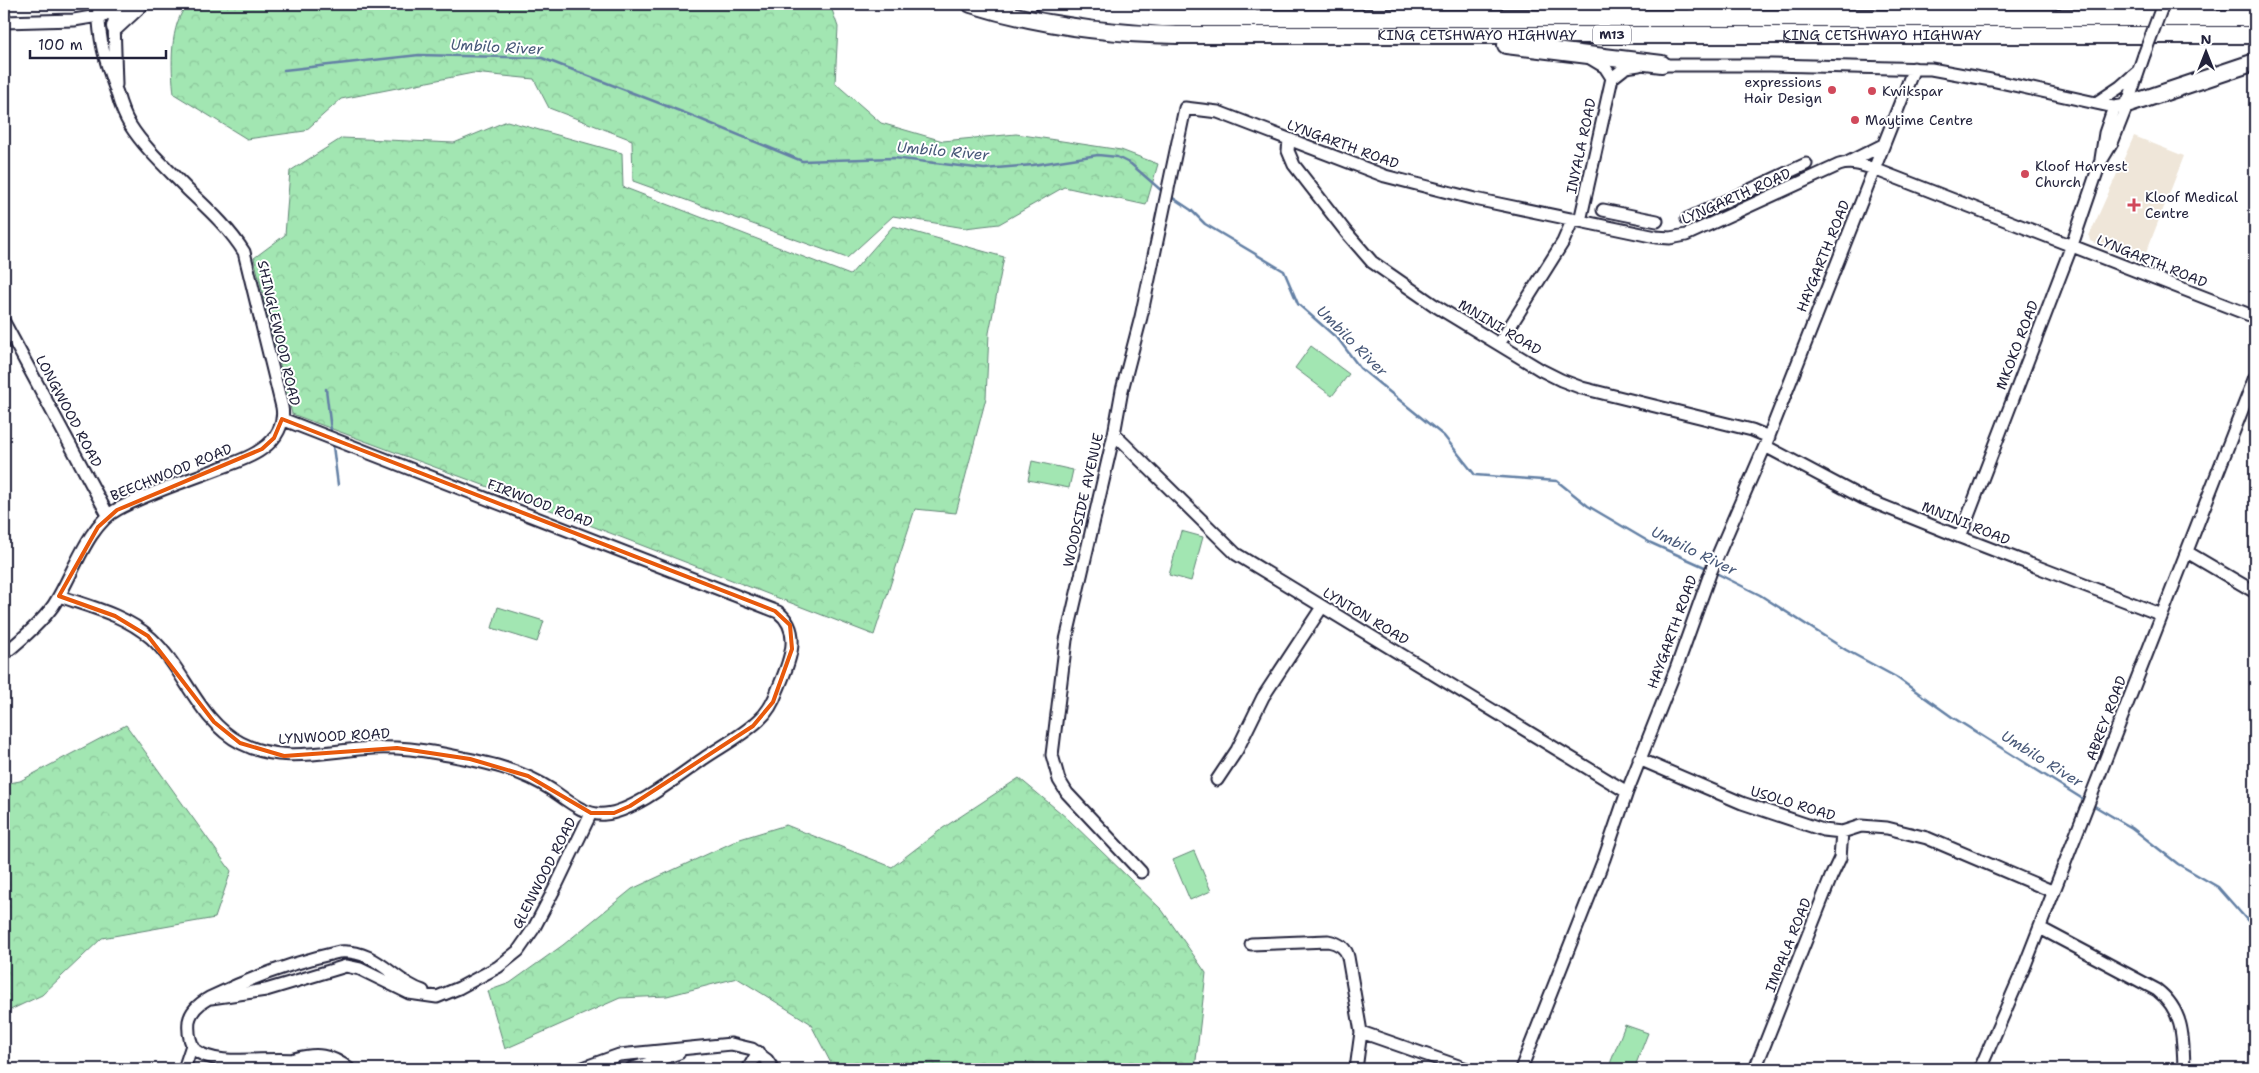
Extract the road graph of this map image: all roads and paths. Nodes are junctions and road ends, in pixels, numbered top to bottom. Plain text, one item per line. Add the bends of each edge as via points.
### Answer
1 (134, 4) edge
2 (140, 4) edge
3 (971, 4) edge
4 (1044, 4) edge
5 (1750, 4) edge
6 (2163, 4) edge
7 (106, 13) edge
8 (1576, 18) junction
9 (2255, 18) edge
10 (4, 22) edge
11 (1356, 35) junction
12 (2255, 36) edge
13 (1584, 55) junction
14 (2255, 62) edge
15 (1662, 64) junction
16 (1914, 68) junction
17 (2138, 71) junction
18 (1612, 78) junction
19 (116, 91) junction
20 (2096, 104) junction
21 (2121, 106) junction
22 (1185, 108) joint
23 (1289, 140) junction
24 (1883, 146) junction
25 (1847, 162) junction
26 (1806, 164) dead end
27 (1874, 169) junction
28 (1714, 207) junction
29 (1603, 210) dead end
30 (1622, 215) junction
31 (1687, 219) dead end
32 (1577, 220) junction
33 (1720, 220) junction
34 (1657, 221) dead end
35 (1619, 229) junction
36 (2072, 245) junction
37 (2227, 306) junction
38 (2255, 312) edge
39 (2255, 317) edge
40 (4, 322) edge
41 (1499, 344) junction
42 (2255, 376) edge
43 (282, 419) junction
44 (1114, 434) junction
45 (1767, 441) junction
46 (108, 515) junction
47 (1960, 538) junction
48 (2186, 552) junction
49 (2255, 592) edge
50 (59, 596) junction
51 (1322, 607) junction
52 (2162, 615) junction
53 (4, 654) edge
54 (1639, 760) junction
55 (1216, 780) dead end
56 (1627, 792) junction
57 (591, 813) junction
58 (1842, 832) junction
59 (1142, 872) dead end
60 (2054, 892) junction
61 (2040, 928) junction
62 (1252, 944) dead end
63 (448, 993) junction
64 (211, 998) junction
65 (1360, 1032) junction
66 (192, 1045) junction
67 (690, 1049) junction
68 (758, 1052) junction
69 (315, 1062) edge
70 (1435, 1064) edge
71 (184, 1069) edge
72 (330, 1069) edge
73 (349, 1069) edge
74 (580, 1069) edge
75 (631, 1069) edge
76 (748, 1069) edge
77 (773, 1069) edge
78 (1356, 1069) edge
79 (1467, 1069) edge
80 (1521, 1069) edge
81 (1754, 1069) edge
82 (1980, 1069) edge
83 (2184, 1069) edge

1 - 7 highway
2 - 7 highway
3 - 11 highway, KING CETSHWAYO HIGHWAY / M13 via 1044,22 1120,33
4 - 8 highway, KING CETSHWAYO HIGHWAY / M13 via 1163,18
5 - 8 highway
6 - 17 street, MKOKO ROAD, bridge
7 - 10 street via 74,20
7 - 19 street, SHINGLEWOOD ROAD
7 - 19 street, SHINGLEWOOD ROAD via 105,60
8 - 9 highway, KING CETSHWAYO HIGHWAY / M13
11 - 12 highway, KING CETSHWAYO HIGHWAY / M13
11 - 13 highway via 1525,46
13 - 15 highway
13 - 18 street via 1605,66
14 - 21 highway
15 - 16 street
15 - 18 street via 1630,66
16 - 20 street via 1955,72
16 - 24 street, HAYGARTH ROAD
17 - 20 street
17 - 21 street, MKOKO ROAD
18 - 32 street, INYALA ROAD
19 - 43 street, SHINGLEWOOD ROAD via 126,119 143,143 220,220 244,252 282,407
20 - 21 street
21 - 36 street, MKOKO ROAD via 2112,143 2100,163
22 - 23 street, LYNGARTH ROAD via 1218,112
22 - 44 street, WOODSIDE AVENUE
23 - 32 street, LYNGARTH ROAD via 1385,176
23 - 41 street, MNINI ROAD via 1288,151 1294,165 1367,258 1434,305
24 - 25 street
24 - 27 street, HAYGARTH ROAD
25 - 27 street, LYNGARTH ROAD
25 - 33 street, LYNGARTH ROAD
26 - 28 street
27 - 36 street, LYNGARTH ROAD
27 - 45 street, HAYGARTH ROAD
28 - 31 street
28 - 33 street
29 - 30 street
30 - 34 street
30 - 35 street
32 - 35 street, LYNGARTH ROAD
32 - 41 street, INYALA ROAD
33 - 35 street, LYNGARTH ROAD via 1676,237 1656,237
36 - 37 street, LYNGARTH ROAD
36 - 47 street, MKOKO ROAD
37 - 38 street
37 - 39 street, LYNGARTH ROAD
40 - 46 street, LONGWOOD ROAD
41 - 45 street, MNINI ROAD via 1570,384 1752,430
42 - 48 street, ABREY ROAD
43 - 46 street, BEECHWOOD ROAD via 274,438 252,455
43 - 57 street, FIRWOOD ROAD via 778,612 785,618 792,633 791,653 773,702 761,718 630,806 614,813
44 - 51 street, LYNTON ROAD via 1236,554
44 - 59 street, WOODSIDE AVENUE via 1066,640 1052,755 1059,780 1067,793
45 - 47 street, MNINI ROAD via 1864,498
45 - 54 street, HAYGARTH ROAD via 1702,594
46 - 50 street, BEECHWOOD ROAD via 93,534
47 - 52 street, MNINI ROAD
48 - 49 street
48 - 52 street, ABREY ROAD
50 - 53 street, BEECHWOOD ROAD via 36,625
50 - 57 street, LYNWOOD ROAD via 115,616 141,630 166,655 214,722 234,739 255,750 284,756 372,748 437,753 523,774
51 - 55 street via 1263,696 1237,750
51 - 56 street, LYNTON ROAD
52 - 60 street, ABREY ROAD
54 - 56 street, HAYGARTH ROAD
54 - 58 street, USOLO ROAD via 1742,803 1823,830
56 - 80 street, HAYGARTH ROAD
57 - 63 street, GLENWOOD ROAD via 534,928 518,951 498,967
58 - 60 street, USOLO ROAD via 1861,826 1902,831 1963,852
58 - 81 street, IMPALA ROAD via 1840,858
60 - 61 street, ABREY ROAD
61 - 82 street, ABREY ROAD
61 - 83 street via 2157,990 2169,1000 2182,1032
62 - 65 street via 1328,942 1340,945 1347,953
63 - 64 street, GLENWOOD ROAD via 437,997 409,993 360,969 346,966 266,990
63 - 64 street via 420,990 374,960 345,952 262,975
64 - 66 street via 192,1014 189,1033
65 - 70 street
65 - 78 street
66 - 69 street via 204,1060 222,1067 278,1064 303,1056
66 - 71 street
67 - 68 street via 730,1044
67 - 74 street via 619,1055
67 - 75 street
68 - 76 street
68 - 77 street
69 - 72 street
69 - 73 street via 338,1060
70 - 79 street

